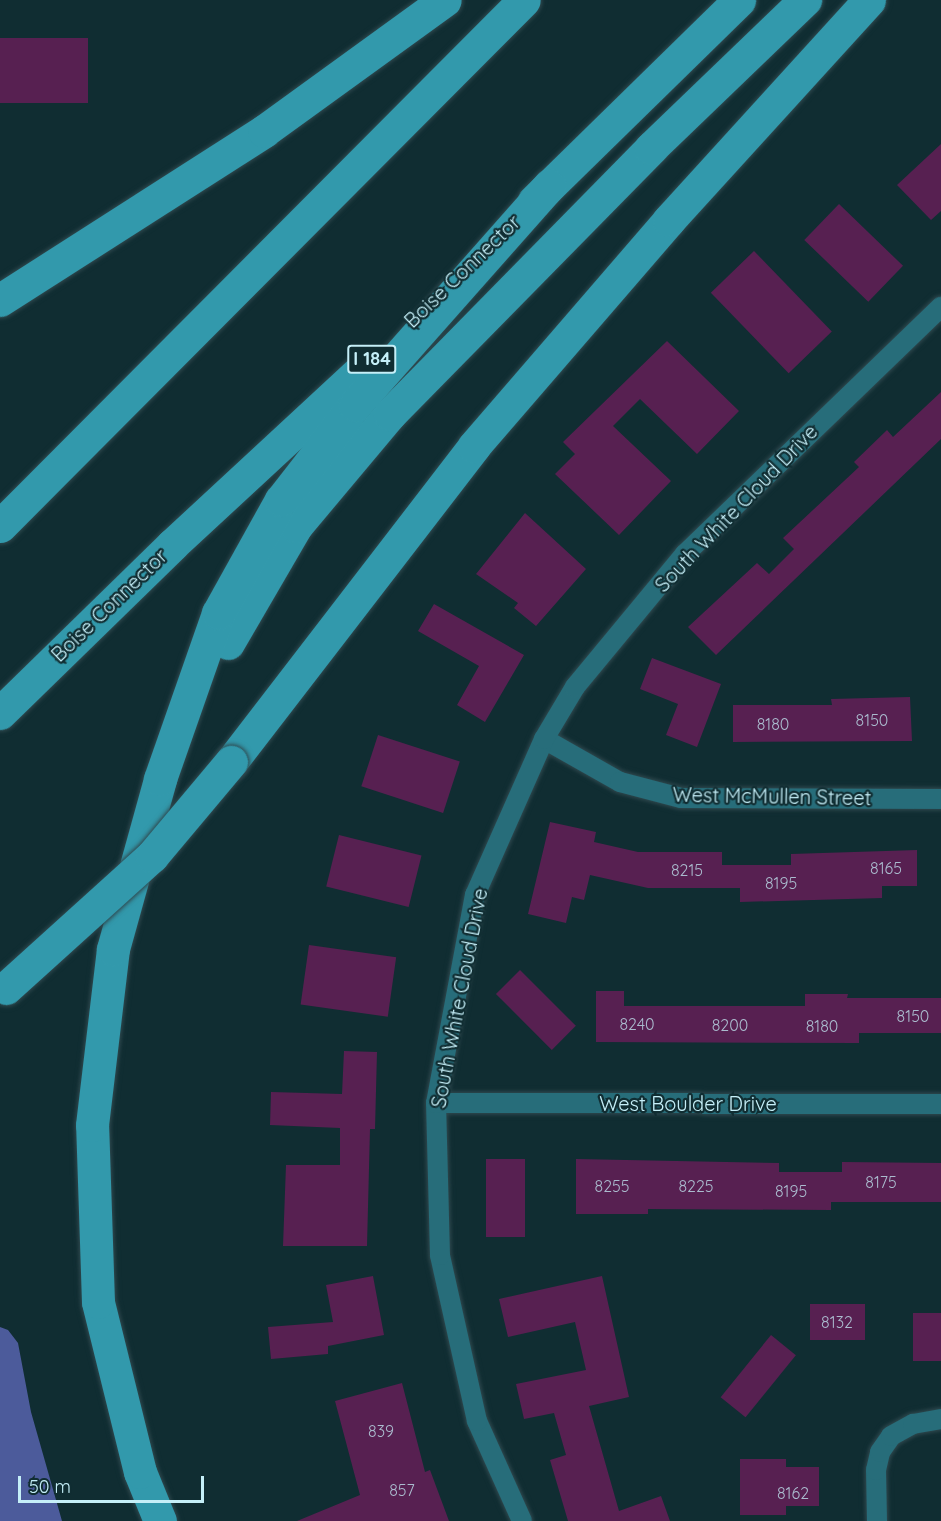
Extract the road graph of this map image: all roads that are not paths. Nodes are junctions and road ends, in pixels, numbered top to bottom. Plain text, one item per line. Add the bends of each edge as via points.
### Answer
1 (445, 0) edge
2 (524, 0) edge
3 (740, 0) edge
4 (805, 0) edge
5 (869, 0) edge
6 (549, 186) junction
7 (114, 226) junction
8 (0, 279) edge
9 (0, 300) edge
10 (941, 307) edge
11 (0, 526) edge
12 (0, 713) edge
13 (544, 739) junction
14 (160, 779) junction
15 (941, 799) edge
16 (3, 990) edge
17 (436, 1103) junction
18 (941, 1104) edge
19 (941, 1419) edge
20 (160, 1521) edge
21 (522, 1521) edge
22 (877, 1521) edge

1 - 7 highway via 264,131
2 - 11 highway
3 - 6 highway, Boise Connector / I 184
4 - 14 highway via 651,148 390,414 303,518 239,622
5 - 16 highway, bridge via 669,220 474,446 231,762 152,856
6 - 12 highway, Boise Connector / I 184 via 302,428 172,544
6 - 14 highway via 356,405 281,500 218,612
7 - 8 highway
7 - 9 highway
10 - 13 street, South White Cloud Drive via 685,554 575,687
13 - 15 street, West McMullen Street via 620,782 681,798
13 - 17 street, South White Cloud Drive via 475,896
14 - 20 highway via 113,950 92,1125 98,1302 140,1472
17 - 18 street, West Boulder Drive
17 - 21 street, South White Cloud Drive via 440,1255 477,1421
19 - 22 street via 913,1424 891,1436 880,1452 876,1470

